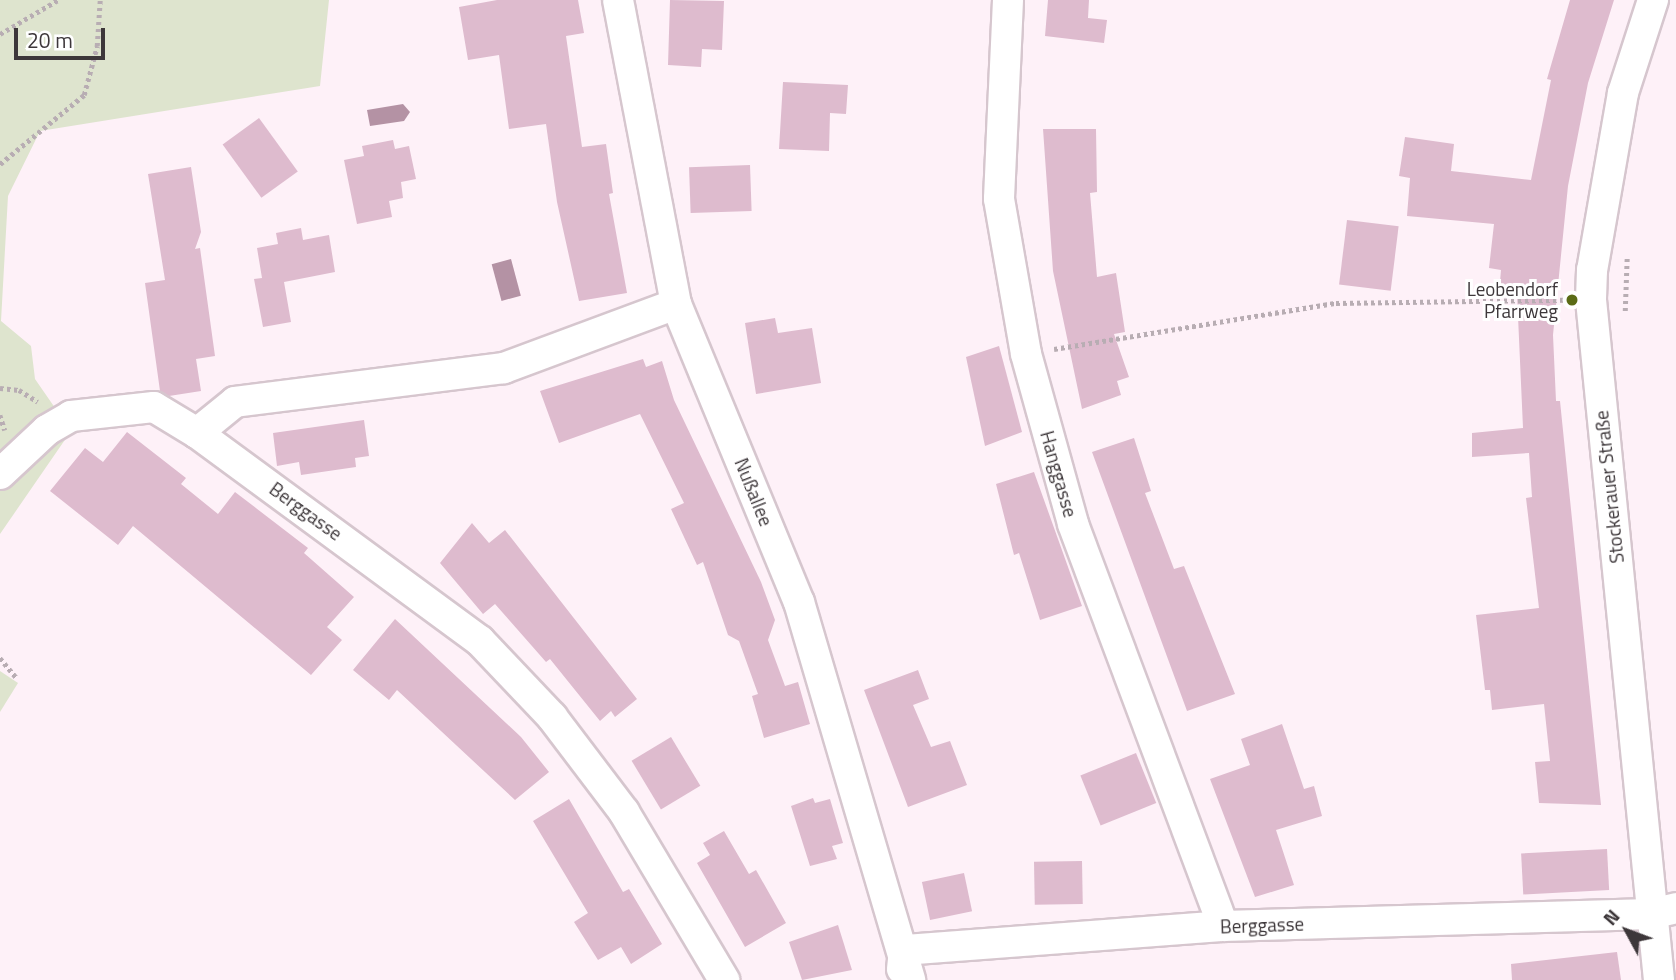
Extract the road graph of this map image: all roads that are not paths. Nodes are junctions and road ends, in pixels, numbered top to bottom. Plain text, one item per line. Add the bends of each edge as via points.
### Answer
1 (618, 0) edge
2 (1008, 0) edge
3 (1653, 0) edge
4 (676, 304) junction
5 (197, 433) junction
6 (0, 474) edge
7 (1663, 911) edge
8 (1223, 926) junction
9 (904, 950) junction
10 (724, 980) edge
11 (901, 980) edge
12 (910, 980) edge
13 (1659, 980) edge

1 - 4 street, Nußallee
2 - 8 street, Hanggasse via 999,199 1026,354 1073,524
3 - 7 street, Stockerauer Straße via 1623,93 1592,270 1591,300
4 - 5 street via 504,368 235,402
4 - 9 street, Nußallee via 799,602
5 - 6 street, Berggasse via 153,407 71,416 47,430
5 - 10 street, Berggasse via 489,650 552,717 624,812
7 - 8 street, Berggasse
7 - 13 street, Stockerauer Straße
8 - 9 street, Berggasse
9 - 11 street
9 - 12 street, Nußallee

